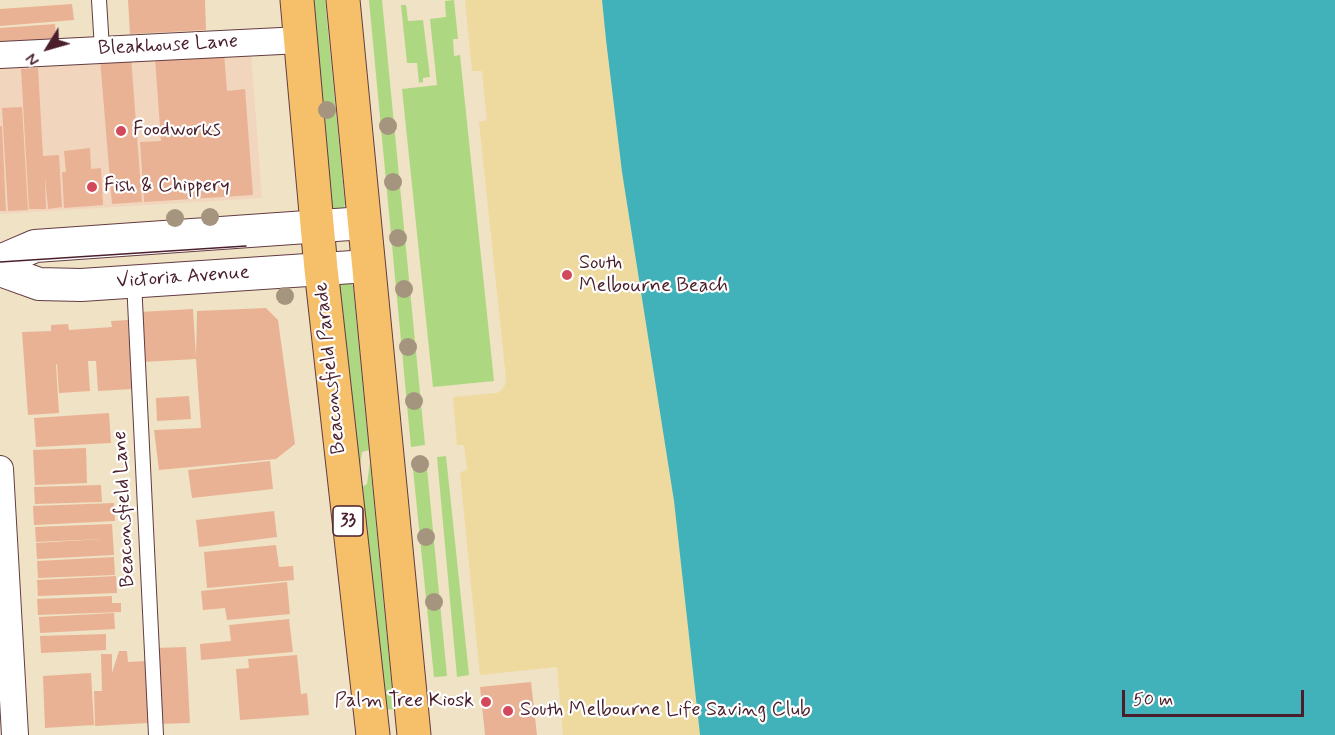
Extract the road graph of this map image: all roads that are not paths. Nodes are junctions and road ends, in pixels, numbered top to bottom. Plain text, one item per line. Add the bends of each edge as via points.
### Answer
1 (99, 0) edge
2 (297, 0) edge
3 (343, 0) edge
4 (301, 40) junction
5 (102, 49) junction
6 (0, 55) edge
7 (364, 223) junction
8 (317, 227) junction
9 (0, 261) edge
10 (368, 266) junction
11 (321, 269) junction
12 (0, 270) edge
13 (134, 280) junction
14 (0, 469) edge
15 (15, 735) edge
16 (156, 735) edge
17 (373, 735) edge
18 (414, 735) edge

1 - 5 lane
2 - 4 main road, Beaconsfield Parade / 33
3 - 7 main road, 33
4 - 5 street, Bleakhouse Lane
4 - 8 main road, Beaconsfield Parade / 33
5 - 6 street, Bleakhouse Lane
7 - 8 street
7 - 10 main road, 33
8 - 9 street via 35,246
8 - 11 main road, Beaconsfield Parade / 33
10 - 11 street, Victoria Avenue
10 - 18 main road, 33
11 - 13 street, Victoria Avenue
11 - 17 main road, Beaconsfield Parade / 33
12 - 13 street, Victoria Avenue via 39,284
13 - 16 lane, Beaconsfield Lane
14 - 15 street

